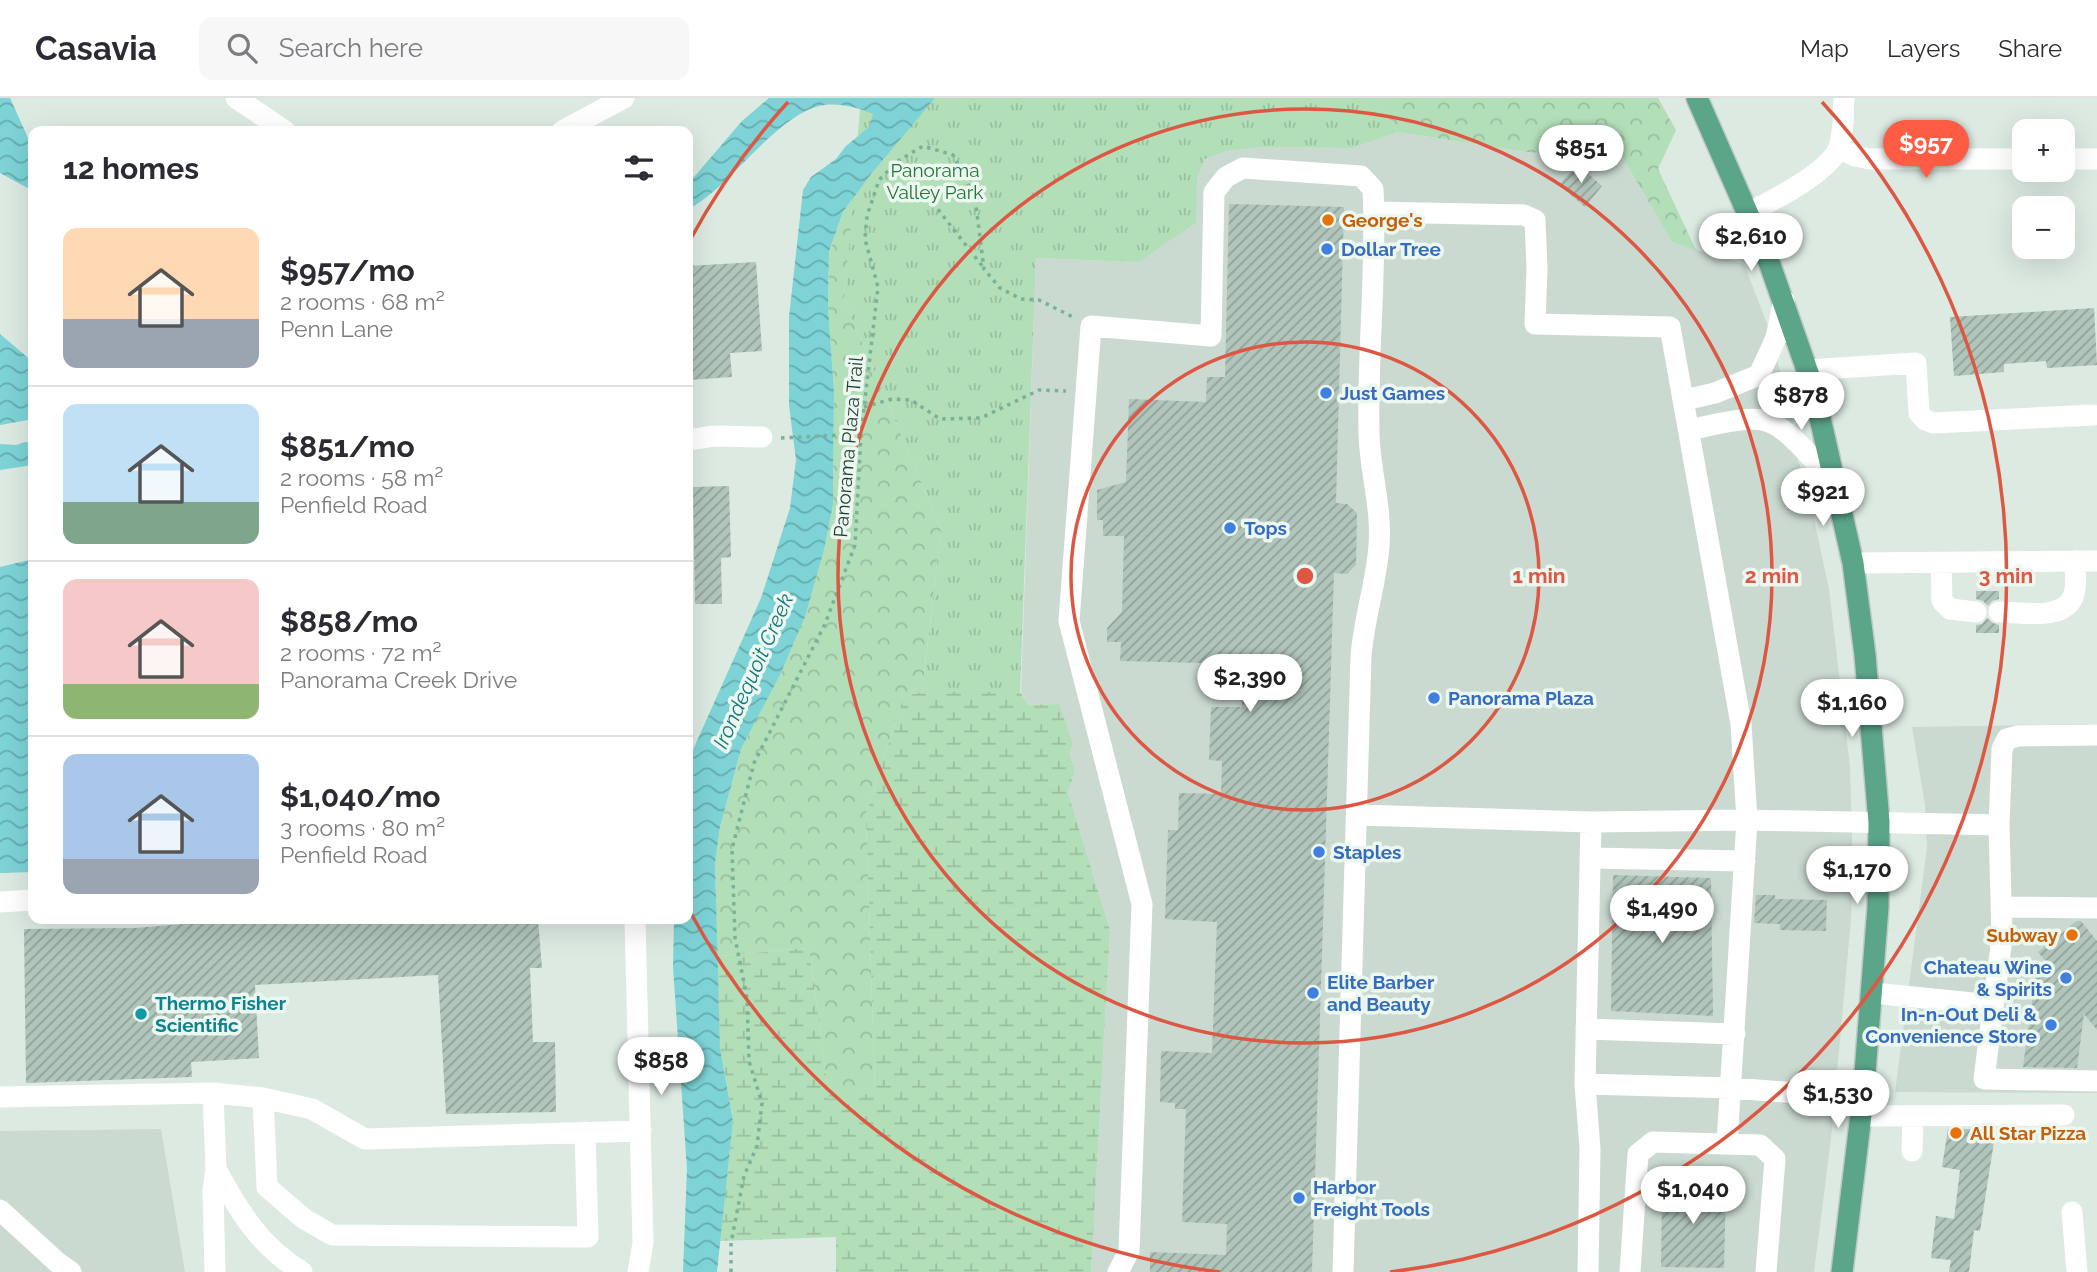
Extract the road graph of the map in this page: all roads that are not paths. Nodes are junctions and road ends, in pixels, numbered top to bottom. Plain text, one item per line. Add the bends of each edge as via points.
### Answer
1 (236, 98) edge
2 (624, 98) edge
3 (1697, 98) edge
4 (1843, 98) edge
5 (278, 126) edge
6 (571, 126) edge
7 (1839, 149) junction
8 (2012, 159) edge
9 (2075, 159) edge
10 (2097, 159) edge
11 (1374, 212) junction
12 (1748, 213) junction
13 (1784, 300) junction
14 (1807, 370) junction
15 (1684, 401) junction
16 (2093, 415) dead end
17 (1690, 430) junction
18 (762, 437) dead end
19 (693, 439) edge
20 (1835, 483) junction
21 (2075, 561) junction
22 (2097, 561) edge
23 (1853, 563) junction
24 (1941, 563) junction
25 (1976, 612) dead end
26 (1999, 612) dead end
27 (2097, 735) edge
28 (1357, 815) junction
29 (1747, 820) junction
30 (1880, 821) junction
31 (1591, 822) junction
32 (1999, 825) junction
33 (1590, 858) junction
34 (1745, 861) junction
35 (28, 901) edge
36 (0, 902) edge
37 (2002, 907) junction
38 (2097, 908) edge
39 (635, 924) edge
40 (1873, 993) junction
41 (1993, 1005) junction
42 (1586, 1029) junction
43 (1735, 1034) junction
44 (2097, 1081) edge
45 (1586, 1083) junction
46 (1732, 1088) junction
47 (213, 1093) junction
48 (0, 1097) edge
49 (263, 1098) junction
50 (1862, 1107) junction
51 (1913, 1115) junction
52 (2064, 1115) dead end
53 (640, 1131) junction
54 (584, 1132) junction
55 (1727, 1143) junction
56 (1912, 1151) dead end
57 (216, 1169) junction
58 (0, 1210) edge
59 (2072, 1212) dead end
60 (71, 1272) edge
61 (215, 1272) edge
62 (302, 1272) edge
63 (638, 1272) edge
64 (1118, 1272) edge
65 (1343, 1272) edge
66 (1588, 1272) edge
67 (1630, 1272) edge
68 (1766, 1272) edge
69 (1842, 1272) edge
70 (2077, 1272) edge

1 - 5 street
2 - 6 street
3 - 12 main road
4 - 7 street
7 - 8 street via 1870,159
7 - 12 street via 1801,185
9 - 10 street
11 - 15 street via 1524,215 1535,220 1535,324 1670,327
11 - 28 street via 1369,432 1380,512 1372,600 1363,635
11 - 64 street via 1373,189 1361,176 1243,168 1226,177 1214,192 1211,336 1091,326 1069,621 1142,904 1129,1251
12 - 13 main road
13 - 14 main road
13 - 15 street via 1776,338 1759,375
14 - 16 street via 1916,363 1919,413 1934,423
14 - 20 main road
15 - 17 street
17 - 20 street via 1729,421 1765,420 1793,437
17 - 29 street via 1741,724
18 - 19 street
20 - 23 main road
21 - 22 street
21 - 24 street
21 - 26 street via 2074,594 2058,612
23 - 24 street
23 - 30 main road
24 - 25 street via 1942,601 1950,609
27 - 32 street via 2007,739 2002,749
28 - 31 street
28 - 65 street
29 - 30 street
29 - 31 street
29 - 34 street
30 - 32 street
30 - 40 main road
31 - 33 street
32 - 37 street
33 - 34 street
33 - 42 street
34 - 43 street
35 - 36 street
37 - 38 street
37 - 41 street
39 - 53 street
40 - 41 street
40 - 50 main road
41 - 44 street via 1984,1079
42 - 43 street
42 - 45 street
43 - 46 street
45 - 46 street
45 - 66 street
46 - 50 street
46 - 55 street
47 - 48 street
47 - 49 street
47 - 57 street
49 - 54 street via 312,1109 365,1139
49 - 54 street via 267,1187 331,1235 588,1237
50 - 51 street
50 - 69 main road
51 - 52 street
51 - 56 street
53 - 54 street
53 - 63 street via 643,1243
55 - 67 street via 1653,1142 1639,1154
55 - 68 street via 1760,1144 1775,1159
57 - 61 street
57 - 62 street via 240,1213 261,1239
58 - 60 street
59 - 70 street

